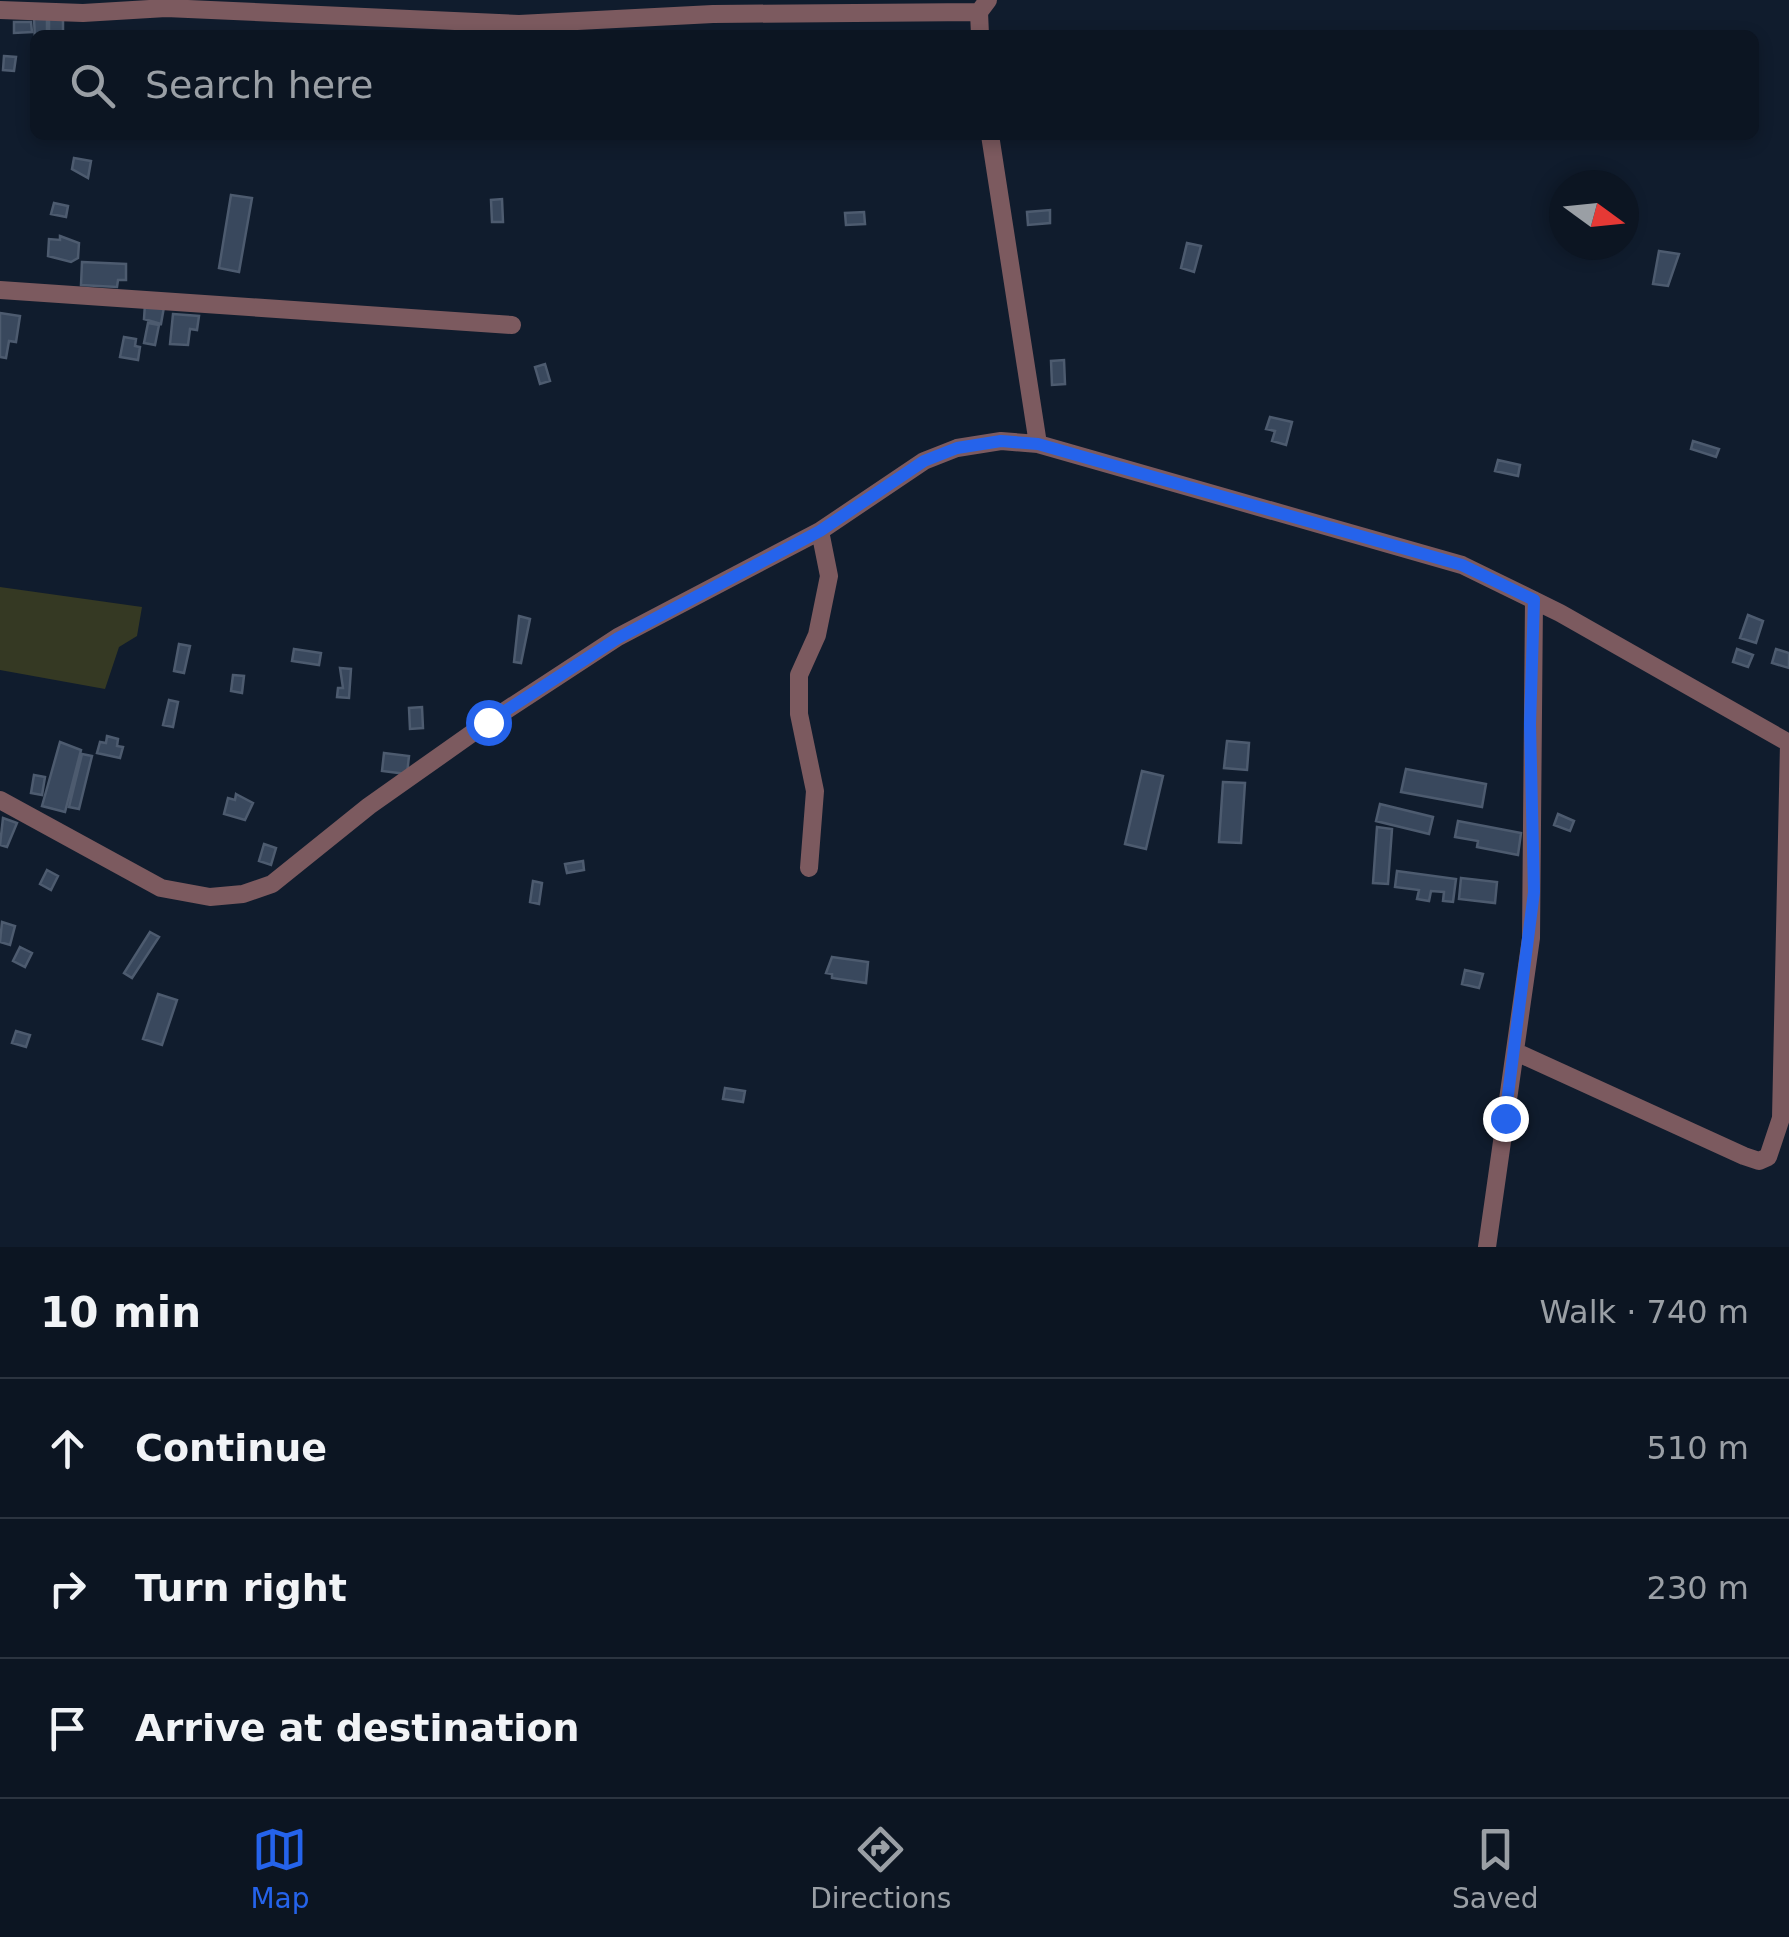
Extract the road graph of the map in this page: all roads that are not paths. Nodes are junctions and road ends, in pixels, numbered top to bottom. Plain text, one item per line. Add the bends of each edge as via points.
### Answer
1 (983, 6) edge
2 (723, 7) edge
3 (328, 8) edge
4 (0, 10) edge
5 (991, 140) edge
6 (0, 290) edge
7 (512, 325) dead end
8 (1038, 444) junction
9 (820, 531) junction
10 (1534, 600) junction
11 (1789, 743) edge
12 (0, 800) edge
13 (808, 868) dead end
14 (1516, 1052) junction
15 (1487, 1247) edge

1 - 2 street
2 - 3 street via 519,24
3 - 4 street
5 - 8 street
6 - 7 street
8 - 9 street via 1001,441 924,461
8 - 10 street via 1462,565
9 - 12 street via 618,638 384,795 272,884 244,894 184,895 161,888
9 - 13 street via 828,576 816,635 799,674 799,714 815,790
10 - 11 street
10 - 14 street via 1534,892
11 - 14 street via 1781,1118 1768,1158 1744,1156
14 - 15 street

